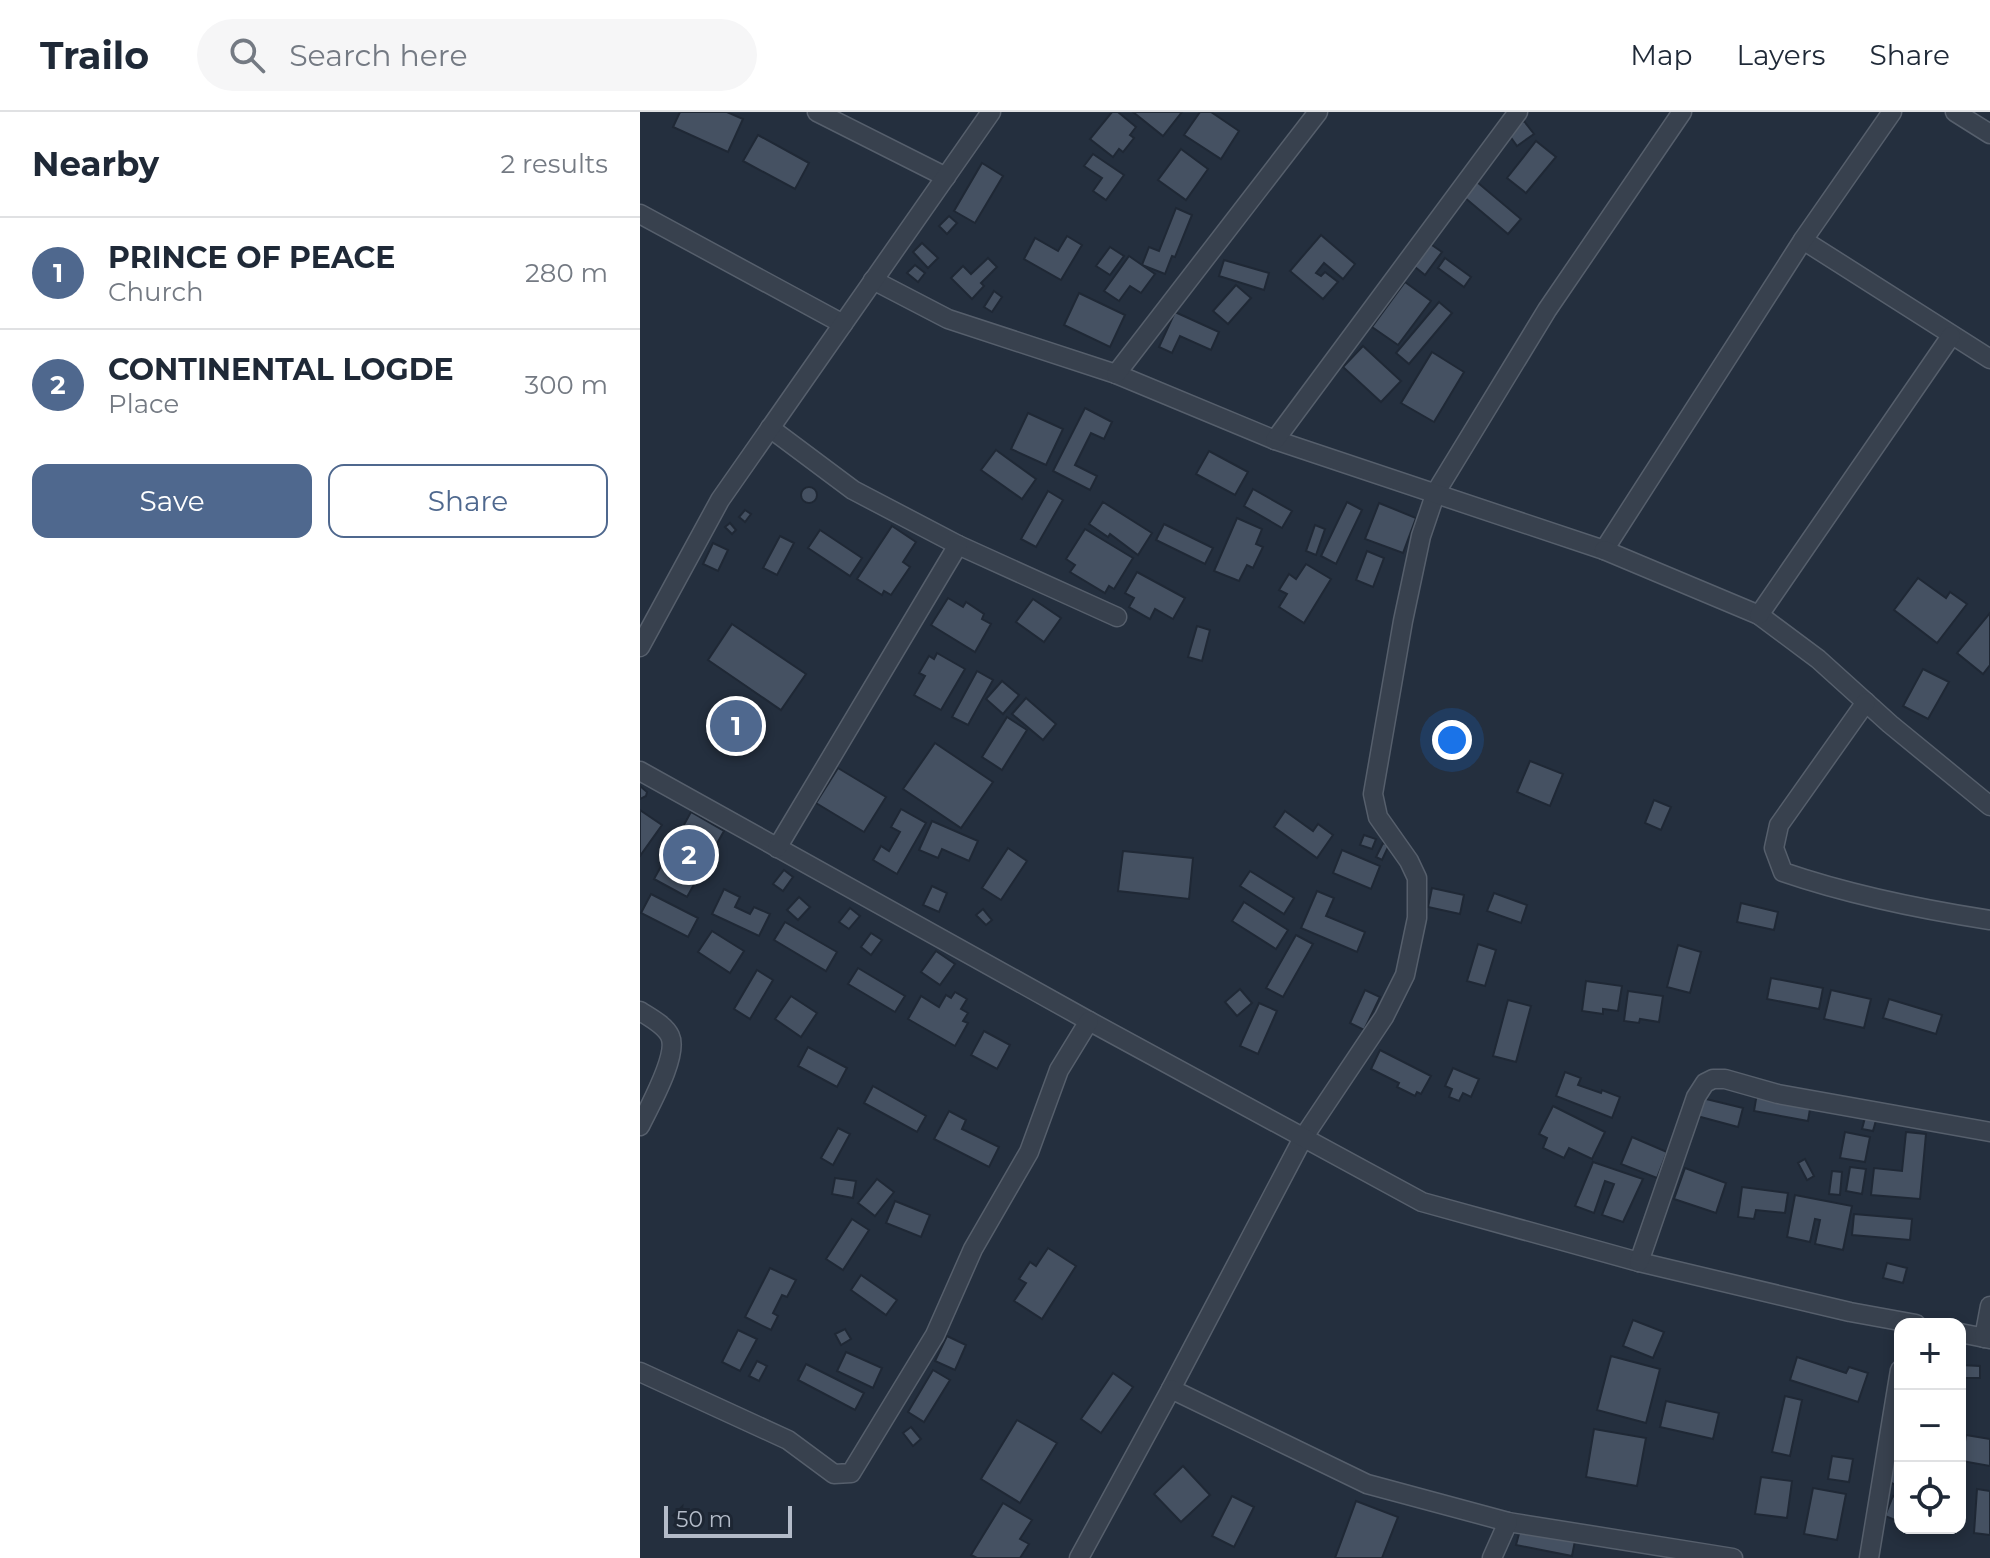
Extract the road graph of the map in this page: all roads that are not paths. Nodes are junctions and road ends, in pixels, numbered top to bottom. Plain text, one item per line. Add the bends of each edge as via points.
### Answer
1 (817, 112) edge
2 (991, 112) edge
3 (1318, 112) edge
4 (1518, 112) edge
5 (1682, 112) edge
6 (1892, 112) edge
7 (1955, 112) edge
8 (1990, 134) edge
9 (946, 177) junction
10 (640, 214) edge
11 (1803, 240) junction
12 (873, 280) junction
13 (843, 324) junction
14 (1951, 336) junction
15 (1990, 359) edge
16 (1116, 374) junction
17 (770, 428) junction
18 (1275, 440) junction
19 (1436, 492) junction
20 (958, 545) junction
21 (1604, 550) junction
22 (648, 612) edge
23 (1759, 615) junction
24 (1117, 617) dead end
25 (640, 647) edge
26 (1866, 702) junction
27 (640, 771) edge
28 (1990, 806) edge
29 (777, 848) junction
30 (1990, 920) edge
31 (640, 1011) edge
32 (1089, 1021) junction
33 (640, 1126) edge
34 (1990, 1132) edge
35 (1303, 1138) junction
36 (1639, 1262) junction
37 (1990, 1306) edge
38 (1894, 1320) edge
39 (1966, 1334) edge
40 (1987, 1338) edge
41 (640, 1372) edge
42 (1171, 1389) junction
43 (1897, 1390) edge
44 (1508, 1522) junction
45 (1692, 1555) edge
46 (1079, 1558) edge
47 (1492, 1558) edge
48 (1733, 1558) edge
49 (1869, 1558) edge

1 - 9 street
2 - 9 street
3 - 16 street
4 - 18 street
5 - 19 street via 1547,310
6 - 11 street
7 - 8 street
9 - 12 street
10 - 13 street
11 - 14 street
11 - 21 street
12 - 13 street
12 - 16 street via 948,319
13 - 17 street
14 - 15 street
14 - 23 street
16 - 18 street
17 - 20 street via 853,490
17 - 22 street
18 - 19 street
19 - 21 street
19 - 35 street via 1403,621 1373,794 1378,817 1417,878 1417,918 1405,975 1384,1017
20 - 24 street
20 - 29 street
21 - 23 street
22 - 25 street
23 - 26 street
26 - 28 street
26 - 30 street via 1779,825 1774,848 1783,872 1835,889
27 - 29 street
29 - 32 street
31 - 33 street via 670,1036 672,1055
32 - 35 street
32 - 41 street via 1059,1070 1029,1152 973,1249 935,1335 851,1473 834,1474 788,1440
34 - 36 street via 1713,1079 1696,1097
35 - 36 street via 1422,1202
35 - 42 street
36 - 38 street
37 - 40 street
39 - 40 street
42 - 44 street via 1367,1484
42 - 46 street
43 - 49 street
44 - 45 street
44 - 47 street
45 - 48 street

